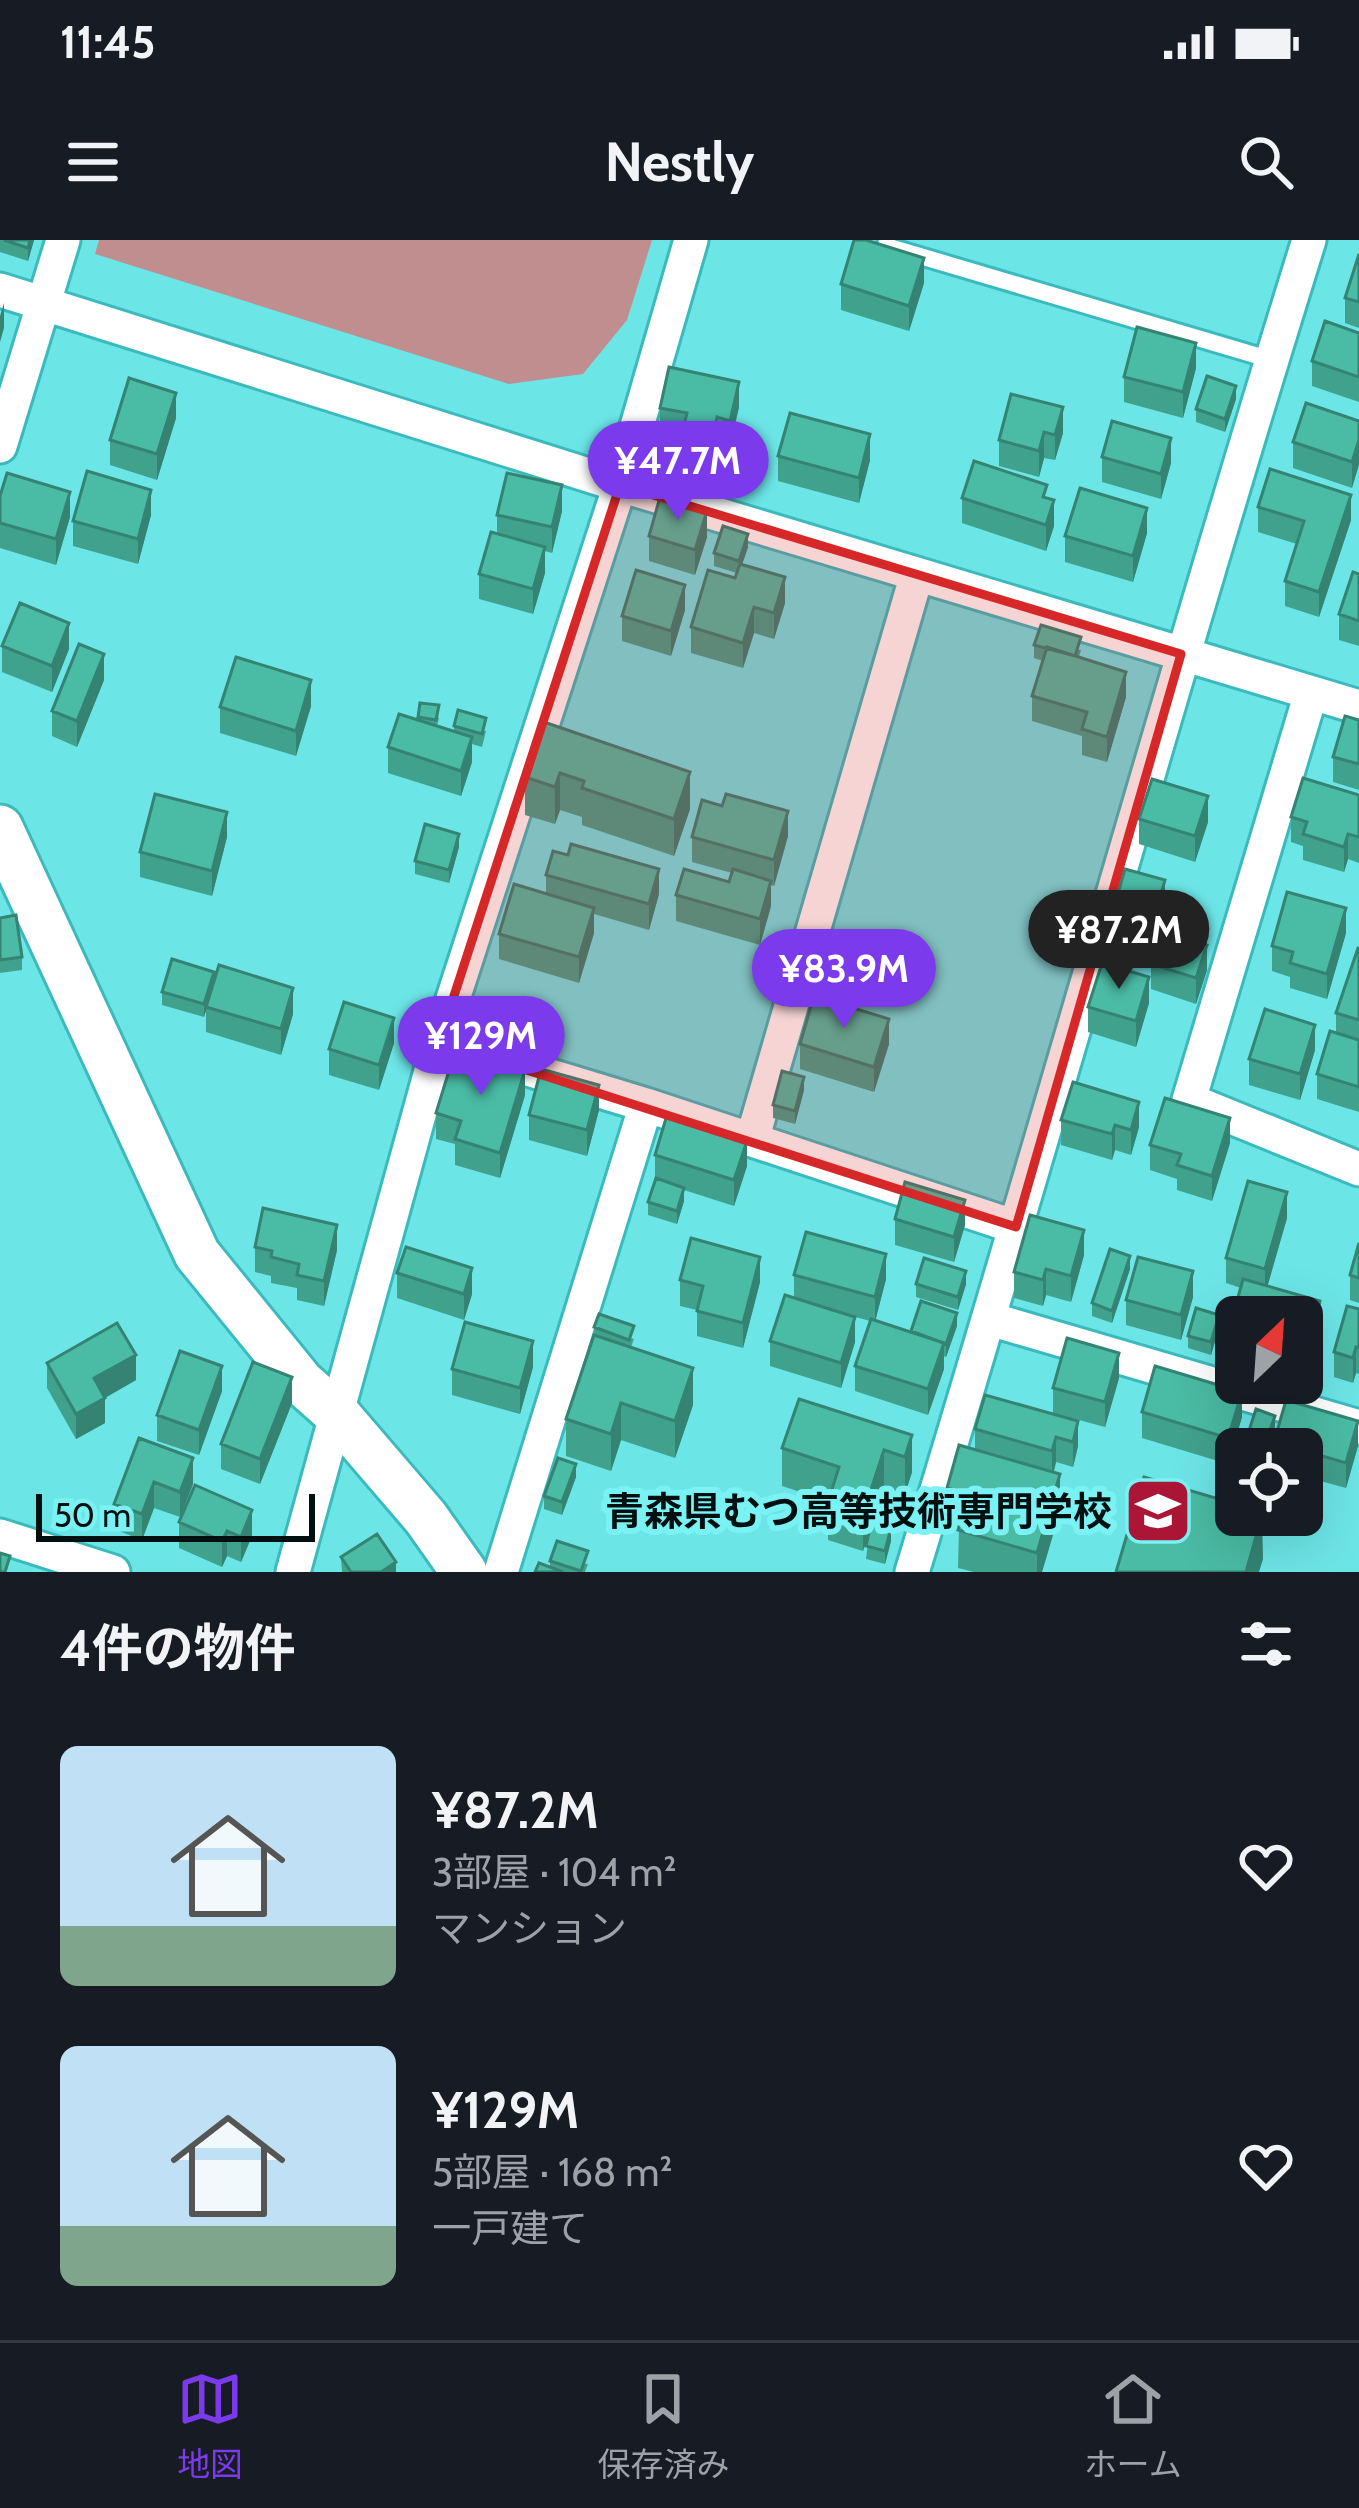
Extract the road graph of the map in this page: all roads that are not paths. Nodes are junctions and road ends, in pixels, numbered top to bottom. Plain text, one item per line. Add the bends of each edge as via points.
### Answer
1 (63, 240) edge
2 (691, 240) edge
3 (887, 240) edge
4 (1309, 240) edge
5 (0, 290) edge
6 (44, 302) junction
7 (1272, 360) junction
8 (0, 446) edge
9 (620, 485) junction
10 (917, 574) junction
11 (1181, 654) junction
12 (1311, 693) junction
13 (1359, 707) edge
14 (0, 828) edge
15 (439, 1042) junction
16 (646, 1105) junction
17 (752, 1140) junction
18 (1359, 1169) edge
19 (1016, 1227) junction
20 (990, 1319) junction
21 (336, 1413) junction
22 (1359, 1427) edge
23 (0, 1536) edge
24 (113, 1572) edge
25 (293, 1572) edge
26 (464, 1572) edge
27 (501, 1572) edge
28 (912, 1572) edge

1 - 6 street
2 - 9 street
3 - 7 lane via 886,246
4 - 7 street
5 - 6 street
6 - 8 street
6 - 9 street
7 - 11 street
9 - 10 street
9 - 15 street
10 - 11 street
10 - 17 street
11 - 12 street
11 - 19 street
12 - 13 street
12 - 18 street via 1190,1100
14 - 21 street via 197,1254
15 - 16 street
15 - 21 street
16 - 17 street
16 - 27 street
17 - 19 street
19 - 20 street
20 - 22 street
20 - 28 street
21 - 25 street
21 - 26 street
23 - 24 street

